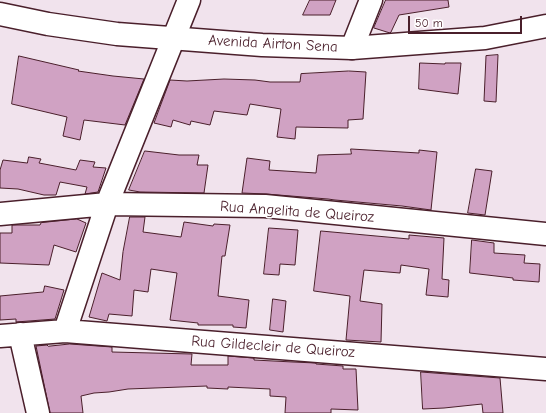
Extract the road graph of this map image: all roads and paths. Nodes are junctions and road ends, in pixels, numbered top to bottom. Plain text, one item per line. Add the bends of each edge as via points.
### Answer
1 (189, 0) edge
2 (371, 0) edge
3 (0, 14) edge
4 (546, 26) edge
5 (174, 38) junction
6 (352, 48) junction
7 (107, 204) junction
8 (0, 214) edge
9 (546, 234) edge
10 (65, 331) junction
11 (10, 335) edge
12 (546, 368) edge
13 (38, 413) edge

1 - 5 street
2 - 6 street
3 - 5 street, Avenida Airton Sena via 117,34
4 - 6 street, Avenida Airton Sena via 485,38
5 - 6 street, Avenida Airton Sena via 262,45
5 - 7 street
7 - 8 street, Rua Angelita de Queiroz
7 - 9 street, Rua Angelita de Queiroz via 265,206
7 - 10 street
10 - 11 street, Rua Gildecleir de Queiroz
10 - 12 street, Rua Gildecleir de Queiroz
11 - 13 street

